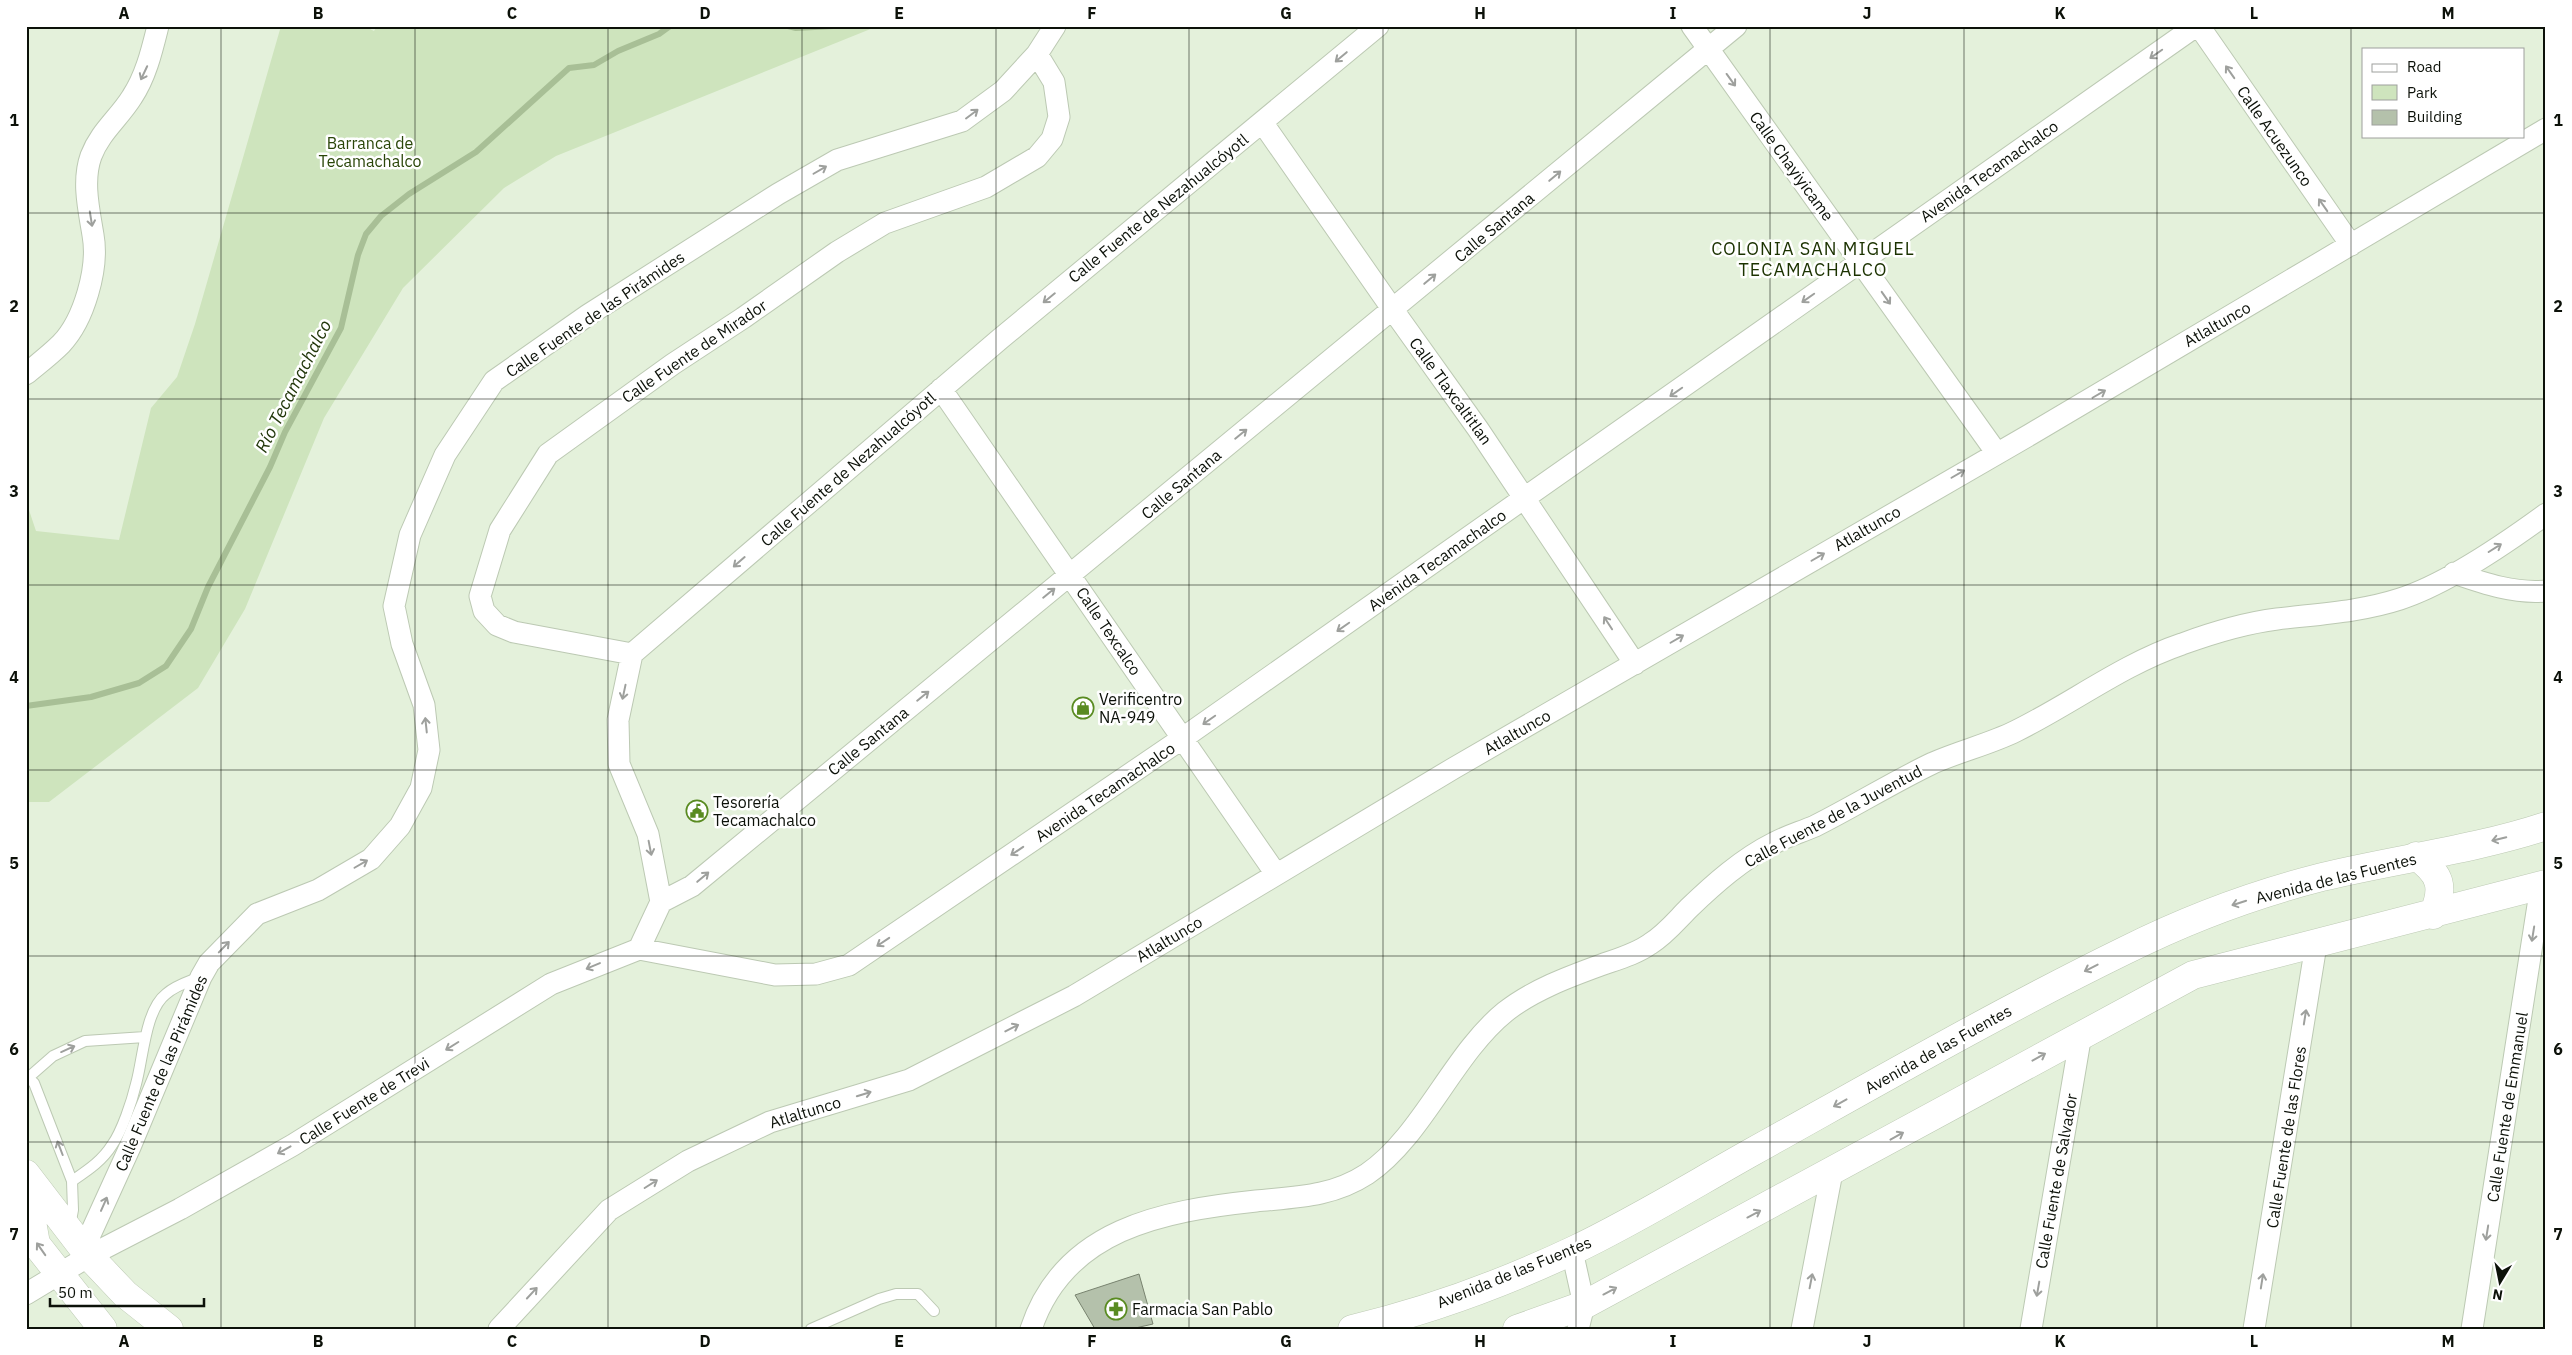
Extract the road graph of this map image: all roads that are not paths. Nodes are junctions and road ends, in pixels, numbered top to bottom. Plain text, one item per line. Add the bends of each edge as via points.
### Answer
1 (158, 26) edge
2 (1055, 26) edge
3 (1378, 26) edge
4 (1692, 26) edge
5 (1736, 26) edge
6 (2198, 26) edge
7 (1708, 49) junction
8 (1037, 54) junction
9 (1262, 122) junction
10 (2546, 129) edge
11 (2350, 245) junction
12 (1860, 261) junction
13 (1393, 310) junction
14 (26, 374) edge
15 (941, 389) junction
16 (1996, 452) junction
17 (1526, 498) junction
18 (2546, 514) edge
19 (2454, 573) junction
20 (1071, 575) junction
21 (2546, 591) edge
22 (632, 654) junction
23 (1635, 664) junction
24 (1183, 738) junction
25 (2546, 826) edge
26 (2456, 849) junction
27 (2416, 856) junction
28 (1276, 874) junction
29 (2543, 885) edge
30 (661, 902) junction
31 (2478, 903) junction
32 (2432, 915) junction
33 (2316, 945) junction
34 (639, 949) junction
35 (201, 977) junction
36 (2081, 1034) junction
37 (145, 1037) junction
38 (28, 1076) edge
39 (1832, 1172) junction
40 (26, 1174) edge
41 (72, 1181) junction
42 (26, 1188) edge
43 (81, 1244) junction
44 (1572, 1251) junction
45 (59, 1273) junction
46 (26, 1294) edge
47 (934, 1311) dead end
48 (1581, 1317) edge
49 (104, 1329) edge
50 (169, 1329) edge
51 (499, 1329) edge
52 (812, 1329) edge
53 (1031, 1329) edge
54 (1352, 1329) edge
55 (1517, 1329) edge
56 (1802, 1329) edge
57 (2031, 1329) edge
58 (2254, 1329) edge
59 (2472, 1329) edge

1 -> 14 street via 150,59 133,96 103,133 91,157 87,194 94,238 92,272 82,312 62,344
2 - 8 street, Calle Fuente de las Pirámides
3 -> 9 street, Calle Fuente de Nezahualcóyotl
4 - 7 street, Calle Chayiyicame
5 - 7 street, Calle Santana
11 -> 6 street, Calle Acuezunco
6 -> 12 street, Avenida Tecamachalco
7 -> 12 street, Calle Chayiyicame
13 -> 7 street, Calle Santana
8 - 22 street, Calle Fuente de Mirador via 1054,82 1059,117 1052,139 1037,157 986,187 885,223 837,252 548,454 500,530 480,596 484,611 497,625 514,632
35 -> 8 street, Calle Fuente de las Pirámides via 210,963 257,914 318,890 371,859 400,826 421,788 428,750 424,706 402,644 394,606 410,535 445,456 494,382 588,315 837,160 962,121 1003,90
9 - 13 street, Calle Tlaxcaltitlan
9 -> 15 street, Calle Fuente de Nezahualcóyotl
10 - 11 street, Atlaltunco
16 -> 11 street, Atlaltunco
12 -> 16 street, Calle Chayiyicame
12 -> 17 street, Avenida Tecamachalco
13 - 17 street, Calle Tlaxcaltitlan
20 -> 13 street, Calle Santana
15 - 20 street, Calle Texcalco
15 -> 22 street, Calle Fuente de Nezahualcóyotl
23 -> 16 street, Atlaltunco
23 -> 17 street, Calle Tlaxcaltitlan
17 -> 24 street, Avenida Tecamachalco
19 -> 18 street, Calle Fuente de la Juventud
19 - 21 street via 2498,587
19 - 53 street, Calle Fuente de la Juventud via 2398,600 2313,617 2275,619 2177,645 2011,734 1931,764 1813,827 1774,843 1746,859 1687,910 1666,934 1645,948 1570,976 1504,1013 1394,1150 1368,1173 1338,1190 1302,1198 1193,1210 1154,1219 1120,1232 1080,1254 1057,1277 1039,1304
20 - 24 street, Calle Texcalco
30 -> 20 street, Calle Santana via 692,886
22 -> 30 street via 618,720 619,764 648,834
23 - 28 street, Atlaltunco
24 - 28 street, Calle Texcalco
24 -> 34 street, Avenida Tecamachalco via 849,966 816,974 775,975
25 -> 26 main road, Avenida de las Fuentes
26 - 27 main road, Avenida de las Fuentes
26 - 31 main road via 2451,874 2454,888
27 - 32 main road via 2437,876 2440,890
27 -> 44 main road, Avenida de las Fuentes via 2269,893 2224,908 2135,946 1973,1029
51 -> 28 street, Atlaltunco via 609,1210 688,1161 770,1122 909,1080 1074,996
29 - 31 main road
29 -> 59 street, Calle Fuente de Emmanuel
30 - 34 street
31 - 32 main road
32 - 33 main road
33 - 36 main road via 2193,975
58 -> 33 street, Calle Fuente de las Flores
34 -> 43 street, Calle Fuente de Trevi via 551,984 293,1145 180,1209
35 - 37 lane via 164,995
43 -> 35 street, Calle Fuente de las Pirámides via 130,1147
39 -> 36 main road
36 -> 57 street, Calle Fuente de Salvador
38 -> 37 lane via 53,1056 85,1041
37 - 41 lane via 136,1084 114,1144 100,1161
41 -> 38 lane via 34,1083
48 -> 39 main road
56 -> 39 street
40 - 43 main road
41 - 43 lane via 73,1210
45 -> 42 main road via 36,1244
43 - 45 street, Calle Fuente de Trevi
43 - 50 main road via 125,1294
44 - 48 street
44 - 54 main road, Avenida de las Fuentes via 1458,1297
45 - 46 street, Calle Fuente de Trevi
45 - 49 main road
47 - 52 lane via 918,1294 896,1294
48 - 55 main road

